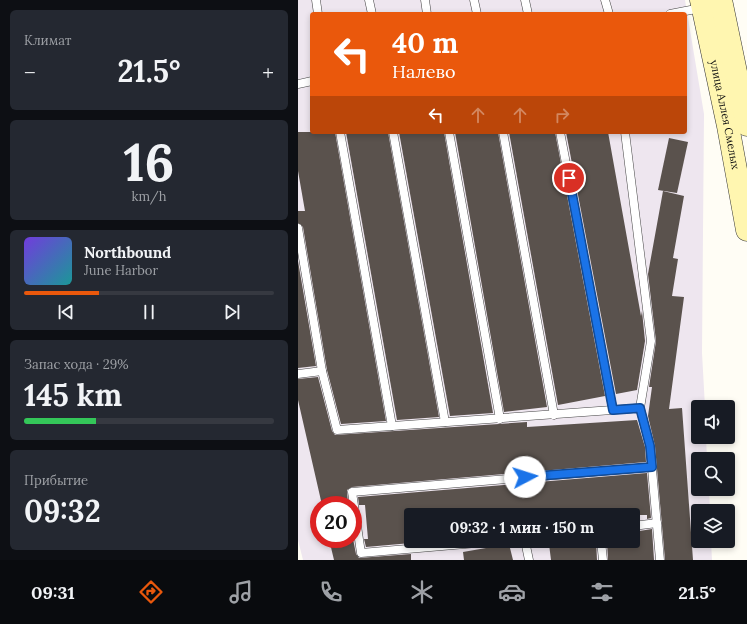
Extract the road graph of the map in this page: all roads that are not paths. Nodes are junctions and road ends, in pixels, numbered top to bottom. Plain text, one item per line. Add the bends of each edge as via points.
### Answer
1 (316, 0) edge
2 (369, 0) edge
3 (425, 0) edge
4 (474, 0) edge
5 (525, 0) edge
6 (605, 0) edge
7 (708, 3) edge
8 (318, 12) edge
9 (372, 12) edge
10 (427, 12) edge
11 (477, 12) edge
12 (528, 12) edge
13 (608, 12) edge
14 (677, 12) edge
15 (310, 81) edge
16 (298, 84) edge
17 (747, 125) edge
18 (340, 134) edge
19 (393, 134) edge
20 (449, 134) edge
21 (503, 134) edge
22 (560, 134) edge
23 (625, 134) edge
24 (298, 228) edge
25 (747, 230) edge
26 (322, 371) junction
27 (298, 374) edge
28 (640, 408) junction
29 (613, 410) junction
30 (554, 415) junction
31 (500, 419) junction
32 (445, 422) junction
33 (392, 426) junction
34 (652, 467) junction
35 (657, 523) junction
36 (640, 525) edge
37 (419, 548) edge
38 (526, 548) edge
39 (602, 548) edge
40 (529, 560) edge
41 (603, 560) edge
42 (660, 560) edge

1 - 8 lane
2 - 9 lane
3 - 10 lane
4 - 11 lane
5 - 12 lane
6 - 13 lane
7 - 14 lane
7 - 17 main road
7 - 25 main road, улица Аллея Смелых
15 - 16 lane
18 - 33 lane
19 - 32 lane
20 - 31 lane
21 - 30 lane
22 - 29 lane
23 - 28 lane via 651,341
24 - 26 lane
26 - 27 lane
26 - 33 lane via 336,430
28 - 29 lane
28 - 34 lane via 650,446
29 - 30 lane
30 - 31 lane
31 - 32 lane
32 - 33 lane
34 - 35 lane
34 - 37 lane via 352,492 361,553
35 - 36 lane
35 - 42 lane
38 - 40 lane
39 - 41 lane

